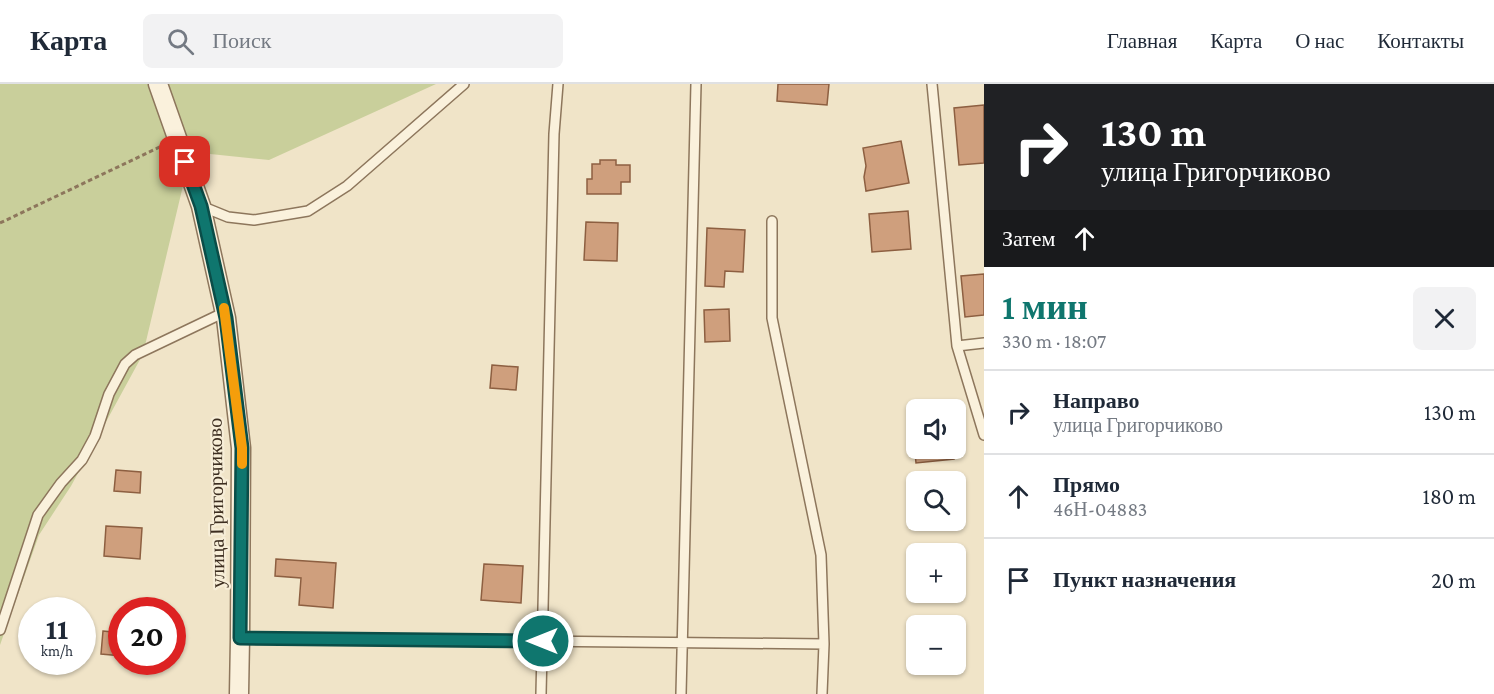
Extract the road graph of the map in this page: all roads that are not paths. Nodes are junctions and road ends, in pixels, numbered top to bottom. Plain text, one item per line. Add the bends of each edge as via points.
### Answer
1 (158, 84) edge
2 (464, 84) edge
3 (558, 84) edge
4 (696, 84) edge
5 (932, 84) edge
6 (201, 206) junction
7 (772, 220) dead end
8 (225, 312) junction
9 (984, 343) edge
10 (957, 346) junction
11 (984, 435) edge
12 (0, 630) edge
13 (240, 638) junction
14 (543, 641) junction
15 (682, 643) junction
16 (824, 644) junction
17 (239, 694) edge
18 (541, 694) edge
19 (681, 694) edge
20 (822, 694) edge

1 - 6 street, улица Григорчиково
2 - 6 lane via 347,186 308,211 254,220 228,217
3 - 14 lane
4 - 15 lane
5 - 10 lane
6 - 8 street, улица Григорчиково
7 - 16 lane via 772,318 821,555
8 - 12 lane via 135,355 125,364 82,460 38,515
8 - 13 street, улица Григорчиково via 242,448
9 - 10 lane
10 - 11 lane
13 - 14 lane
13 - 17 street, улица Григорчиково
14 - 15 lane
14 - 18 lane
15 - 16 lane
15 - 19 lane
16 - 20 lane

